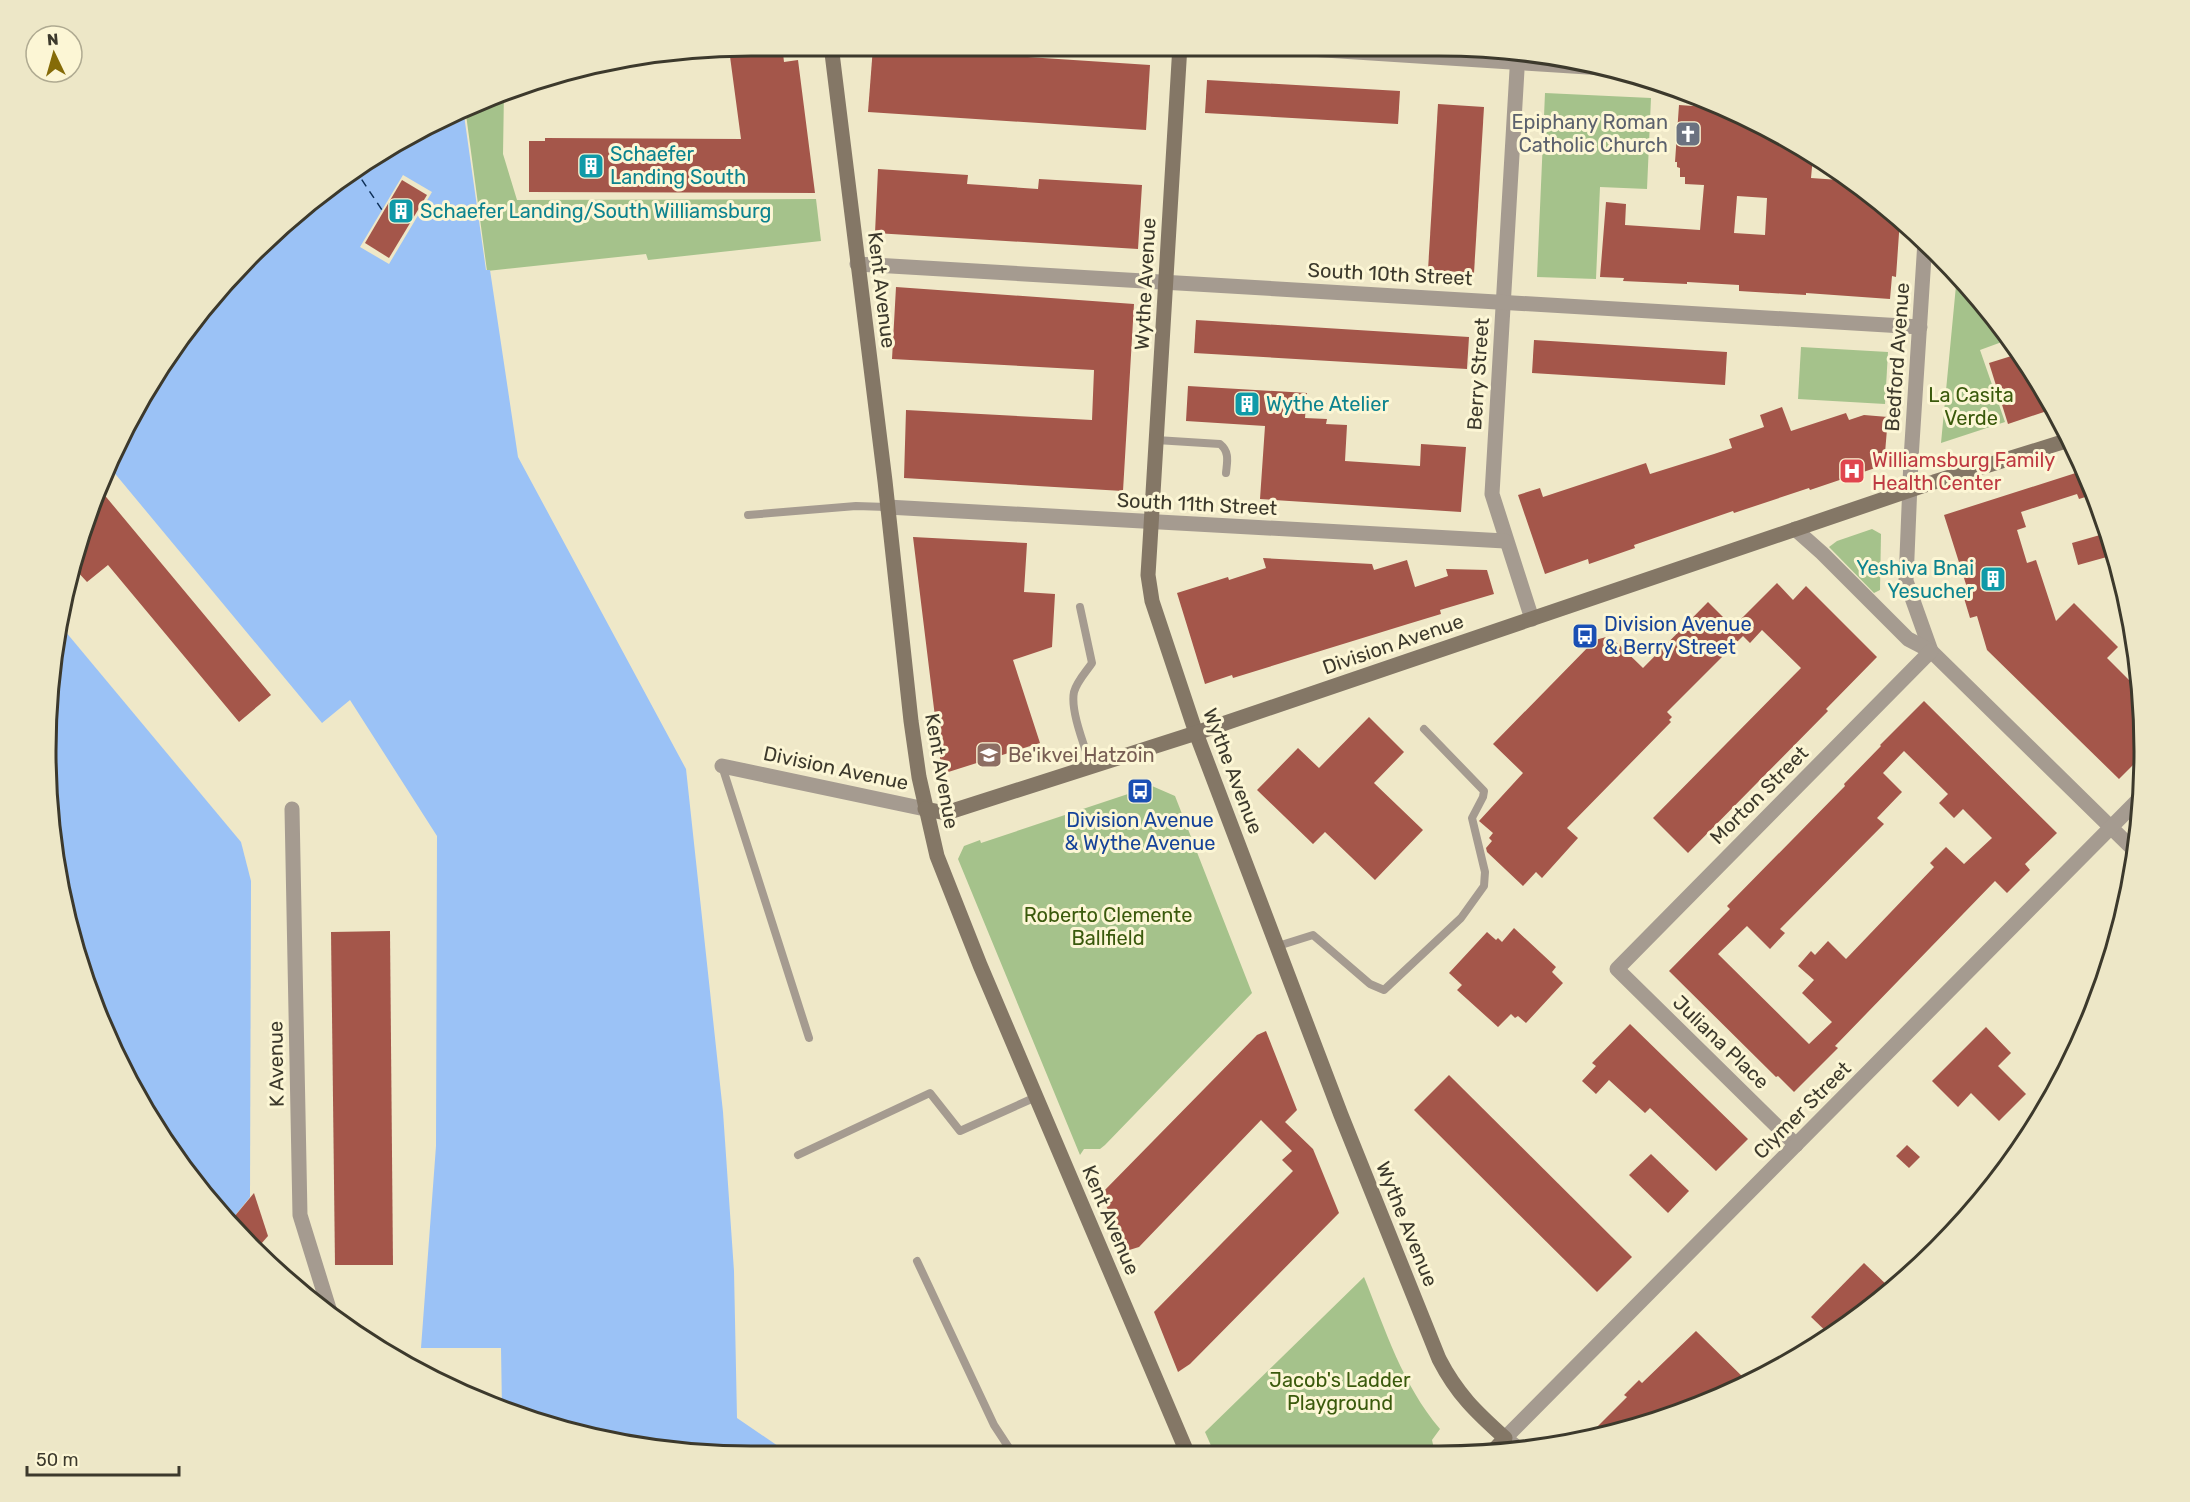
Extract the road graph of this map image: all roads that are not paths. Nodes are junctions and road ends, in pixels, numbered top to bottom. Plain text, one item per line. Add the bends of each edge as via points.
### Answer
1 (832, 56) edge
2 (1179, 56) edge
3 (1518, 60) edge
4 (1924, 253) edge
5 (857, 264) junction
6 (1166, 282) junction
7 (1503, 302) junction
8 (1920, 327) junction
9 (1156, 440) junction
10 (2062, 442) edge
11 (1226, 473) dead end
12 (1910, 490) junction
13 (887, 507) junction
14 (748, 515) dead end
15 (1151, 522) junction
16 (1796, 529) junction
17 (1505, 541) junction
18 (1080, 607) dead end
19 (1532, 619) junction
20 (1931, 651) junction
21 (1424, 729) dead end
22 (1196, 733) junction
23 (722, 766) joint
24 (1091, 766) junction
25 (2132, 806) edge
26 (292, 809) dead end
27 (925, 809) junction
28 (2111, 827) junction
29 (2129, 845) edge
30 (1278, 946) junction
31 (1617, 969) joint
32 (809, 1038) dead end
33 (1036, 1097) junction
34 (1796, 1145) junction
35 (798, 1155) dead end
36 (917, 1261) dead end
37 (327, 1302) edge
38 (1505, 1438) junction
39 (1511, 1443) edge
40 (1500, 1444) edge
41 (1008, 1446) edge
42 (1184, 1446) edge

1 - 5 main road, Kent Avenue
2 - 6 main road, Wythe Avenue
3 - 7 street, Berry Street
4 - 8 street, Bedford Avenue
5 - 6 street, South 10th Street
5 - 13 main road, Kent Avenue
6 - 7 street, South 10th Street
6 - 9 main road, Wythe Avenue
7 - 8 street, South 10th Street
7 - 17 street, Berry Street via 1492,494
8 - 12 street, Bedford Avenue
9 - 11 lane via 1220,444 1226,448
9 - 15 main road, Wythe Avenue
10 - 12 main road, Division Avenue
12 - 16 main road, Division Avenue
12 - 20 street, Bedford Avenue via 1906,581
13 - 14 lane
13 - 15 street, South 11th Street
13 - 27 main road, Kent Avenue
15 - 17 street, South 11th Street
15 - 22 main road, Wythe Avenue via 1149,589
16 - 19 main road, Division Avenue
16 - 20 street, Bedford Avenue via 1908,639
17 - 19 street, Berry Street
18 - 24 lane via 1092,663 1079,682 1073,703
19 - 22 main road, Division Avenue
20 - 28 street, Bedford Avenue
20 - 31 street, Morton Street
21 - 30 lane via 1484,791 1472,818 1485,872 1484,886 1461,918 1384,990 1370,984 1313,935
22 - 24 main road, Division Avenue
22 - 30 main road, Wythe Avenue
23 - 27 street, Division Avenue
23 - 32 lane
24 - 27 main road, Division Avenue via 946,813
25 - 28 street, Clymer Street
26 - 37 street, K Avenue via 300,1215
27 - 33 main road, Kent Avenue via 940,868
28 - 29 street, Bedford Avenue
28 - 34 street, Clymer Street
30 - 38 main road, Wythe Avenue via 1439,1359 1474,1411
31 - 34 street, Juliana Place
33 - 35 lane via 960,1131 930,1093
33 - 42 main road, Kent Avenue
34 - 38 street, Clymer Street
36 - 41 lane via 994,1425
38 - 39 street, Wythe Avenue
38 - 40 main road, Clymer Street

